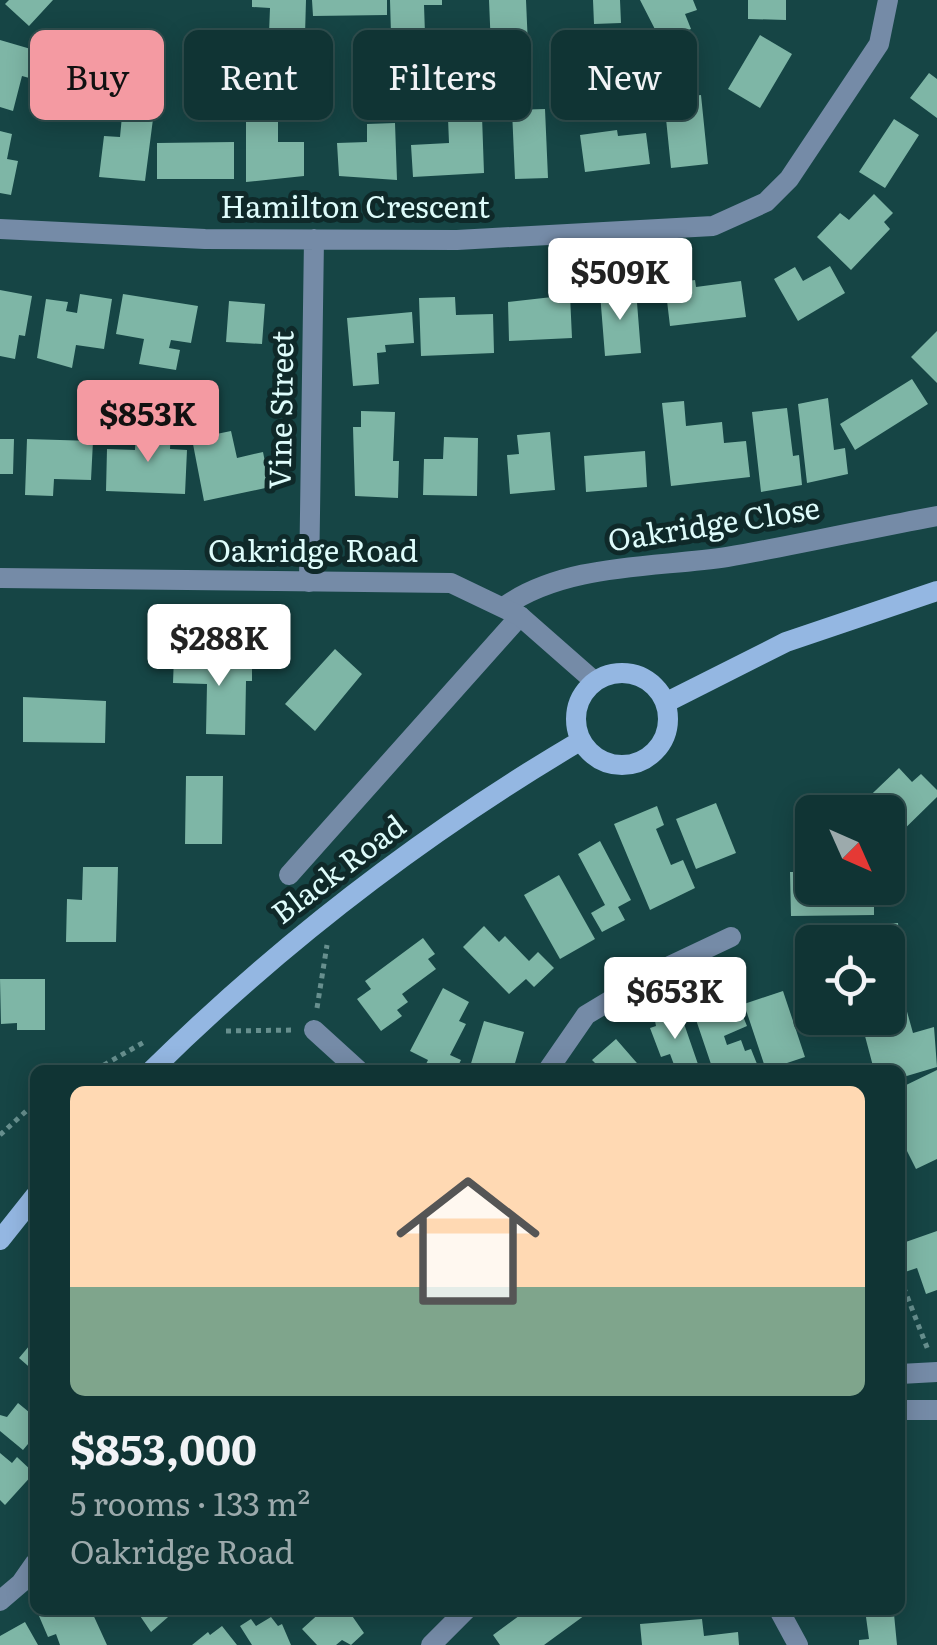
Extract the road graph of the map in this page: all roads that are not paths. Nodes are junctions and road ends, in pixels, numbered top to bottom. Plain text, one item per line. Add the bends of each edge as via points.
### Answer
1 (888, 0) edge
2 (0, 230) edge
3 (314, 239) junction
4 (937, 516) edge
5 (0, 578) edge
6 (309, 582) junction
7 (937, 591) edge
8 (513, 611) junction
9 (594, 681) junction
10 (667, 702) junction
11 (580, 741) junction
12 (289, 876) dead end
13 (731, 937) dead end
14 (314, 1030) road end
15 (157, 1065) edge
16 (352, 1065) edge
17 (552, 1065) edge
18 (30, 1202) edge
19 (0, 1240) edge
20 (937, 1372) edge
21 (905, 1374) edge
22 (905, 1410) edge
23 (937, 1410) edge
24 (30, 1570) edge
25 (0, 1601) edge
26 (461, 1615) edge
27 (782, 1615) edge
28 (431, 1645) edge
29 (798, 1645) edge

1 - 3 street, Hamilton Crescent via 879,44 789,179 766,202 713,226 457,240
2 - 3 street, Hamilton Crescent
3 - 6 street, Vine Street
4 - 8 street, Oakridge Close via 727,556 562,578 534,586
5 - 6 street, Oakridge Road
6 - 8 street, Oakridge Road via 451,583
7 - 10 main road via 786,642
8 - 9 street, Oakridge Road
8 - 12 street, Black Road
9 - 10 main road via 614,672 646,678
9 - 11 main road via 578,701
10 - 11 main road via 669,726 655,753 632,766 604,763
11 - 15 main road, Black Road via 333,907
13 - 17 street via 586,1016
14 - 16 street
18 - 19 main road
20 - 21 street
22 - 23 street
24 - 25 street
26 - 28 street
27 - 29 street

